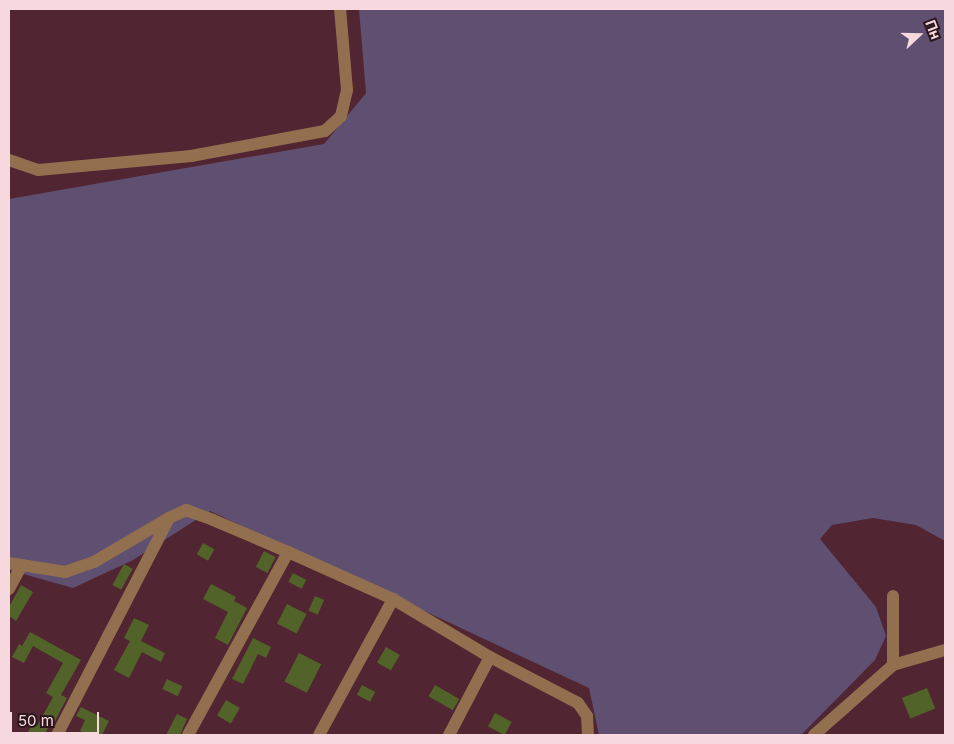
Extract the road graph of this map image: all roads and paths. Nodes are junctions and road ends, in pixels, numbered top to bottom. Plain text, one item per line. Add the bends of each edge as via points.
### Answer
1 (340, 9) edge
2 (9, 160) edge
3 (168, 518) junction
4 (288, 552) junction
5 (9, 563) edge
6 (22, 565) junction
7 (9, 588) edge
8 (893, 596) dead end
9 (393, 599) junction
10 (945, 650) edge
11 (490, 657) junction
12 (894, 665) junction
13 (57, 735) edge
14 (188, 735) edge
15 (319, 735) edge
16 (449, 735) edge
17 (588, 735) edge
18 (814, 735) edge

1 - 2 street via 347,90 341,116 324,132 191,156 38,170
3 - 4 street via 186,510
3 - 6 street via 94,562 65,572
3 - 13 street
4 - 9 street
4 - 14 street
5 - 6 street
6 - 7 street
8 - 12 street
9 - 11 street
9 - 15 street
10 - 12 street
11 - 16 street
11 - 17 street via 578,703 588,716
12 - 18 street

